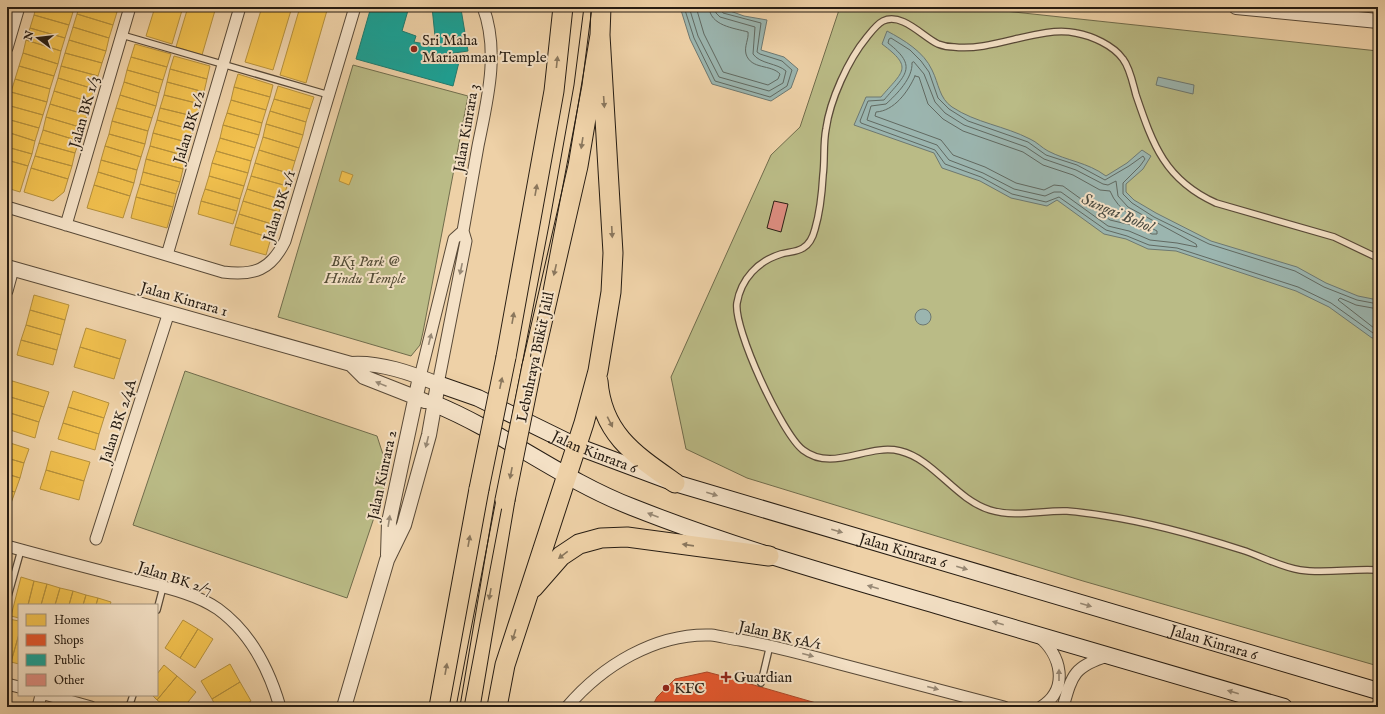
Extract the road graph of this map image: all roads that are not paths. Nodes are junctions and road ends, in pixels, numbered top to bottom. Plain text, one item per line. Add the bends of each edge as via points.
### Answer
1 (19, 7) edge
2 (130, 7) edge
3 (240, 7) edge
4 (355, 7) edge
5 (483, 7) edge
6 (563, 7) edge
7 (601, 7) edge
8 (1236, 7) edge
9 (1378, 21) edge
10 (122, 35) junction
11 (600, 35) junction
12 (7, 48) edge
13 (223, 64) junction
14 (329, 95) junction
15 (7, 207) edge
16 (66, 225) junction
17 (463, 231) junction
18 (167, 255) junction
19 (1378, 258) edge
20 (10, 268) edge
21 (7, 290) edge
22 (169, 312) junction
23 (351, 364) junction
24 (598, 371) junction
25 (420, 377) junction
26 (438, 384) junction
27 (416, 398) junction
28 (435, 404) junction
29 (576, 446) junction
30 (566, 476) junction
31 (675, 483) junction
32 (96, 539) dead end
33 (7, 546) edge
34 (21, 550) junction
35 (769, 556) junction
36 (387, 560) junction
37 (1378, 570) edge
38 (163, 587) junction
39 (526, 597) junction
40 (7, 600) edge
41 (158, 606) edge
42 (1035, 634) junction
43 (770, 646) junction
44 (1108, 656) junction
45 (761, 683) dead end
46 (7, 684) edge
47 (18, 687) edge
48 (1068, 689) junction
49 (1378, 691) edge
50 (41, 696) edge
51 (52, 696) edge
52 (133, 696) edge
53 (38, 707) edge
54 (91, 707) edge
55 (130, 707) edge
56 (280, 707) edge
57 (344, 707) edge
58 (439, 707) edge
59 (470, 707) edge
60 (497, 707) edge
61 (567, 707) edge
62 (1004, 707) edge
63 (1041, 707) edge
64 (1063, 707) edge
65 (1071, 707) edge
66 (1284, 707) edge

1 - 12 street
2 - 10 street, Jalan BK 1/3
3 - 13 street, Jalan BK 1/2
4 - 14 street, Jalan BK 1/1
5 - 17 street, Jalan Kinrara 3 via 490,30 492,54
58 -> 6 highway, Lebuhraya Bukit Jalil, bridge via 554,91
7 - 11 highway, Lebuhraya Bukit Jalil
8 - 9 street
10 - 13 lane
10 - 16 street, Jalan BK 1/3
11 -> 24 highway via 613,253 611,292
11 -> 59 highway, Lebuhraya Bukit Jalil, bridge via 578,166 532,366 506,500
13 - 14 lane
13 - 18 street, Jalan BK 1/2
14 - 18 street, Jalan BK 1/1 via 285,241 278,255 269,264 256,272 241,274 223,272
15 - 16 street, Jalan BK 1/1
16 - 18 street, Jalan BK 1/1
25 -> 17 street, Jalan Kinrara 3 via 454,239
17 -> 26 street, Jalan Kinrara 3 via 466,241
19 - 37 lane via 1334,237 1216,203 1181,182 1171,172 1152,139 1123,58 1111,47 1096,39 1075,32 1058,31 974,48 957,48 937,43 909,25 888,19 881,22 860,46 836,95 826,128 821,196 812,240 805,247 770,258 748,274 741,289 736,312 761,380 786,429 802,450 820,460 876,451 899,451 922,462 961,496 988,509 1014,514 1067,511 1106,515 1192,535 1302,570
20 - 21 street
20 - 22 street, Jalan Kinrara 1
22 - 23 street, Jalan Kinrara 1
22 - 32 street, Jalan BK 2/4A
23 - 25 street, Jalan Kinrara 1 via 368,363
27 -> 23 street, Jalan Kinrara 1 via 364,377
24 - 29 highway
24 -> 31 highway via 603,408 619,438 635,455
25 - 26 street, Jalan Kinrara 1
25 - 27 street, Jalan Kinrara 2
26 - 28 street, Jalan Kinrara 2
26 - 29 main road, Jalan Kinrara 6 via 478,398
27 - 28 street, Jalan Kinrara 1
36 -> 27 street, Jalan Kinrara 2 via 388,522
28 - 30 main road, Jalan Kinrara 6 via 458,413
28 -> 36 street, Jalan Kinrara 2 via 404,525
29 - 30 highway
29 - 31 main road, Jalan Kinrara 6
35 -> 30 main road, Jalan Kinrara 6 via 628,506
30 - 39 highway
31 -> 49 main road, Jalan Kinrara 6
33 - 34 street, Jalan BK 2/7
34 - 38 street, Jalan BK 2/7
34 - 40 lane
35 -> 39 highway via 627,537 601,538 579,544 561,556
42 -> 35 main road, Jalan Kinrara 6
36 - 57 street, Jalan Kinrara 2
38 - 41 lane
38 - 56 street, Jalan BK 2/7 via 199,598 233,621 258,653 268,672
39 -> 60 highway via 504,665
42 - 44 main road, Jalan Kinrara 6
63 -> 42 street via 1052,697 1060,678 1058,661 1046,642
43 - 45 lane
43 - 61 street, Jalan BK 5A/1 via 711,635 663,642 619,660 584,688
43 -> 62 street, Jalan BK 5A/1
44 - 48 street via 1084,665 1072,678
66 -> 44 main road, Jalan Kinrara 6
46 - 47 street
48 - 64 street
48 - 65 street
50 - 53 street
51 - 54 street
52 - 55 lane

